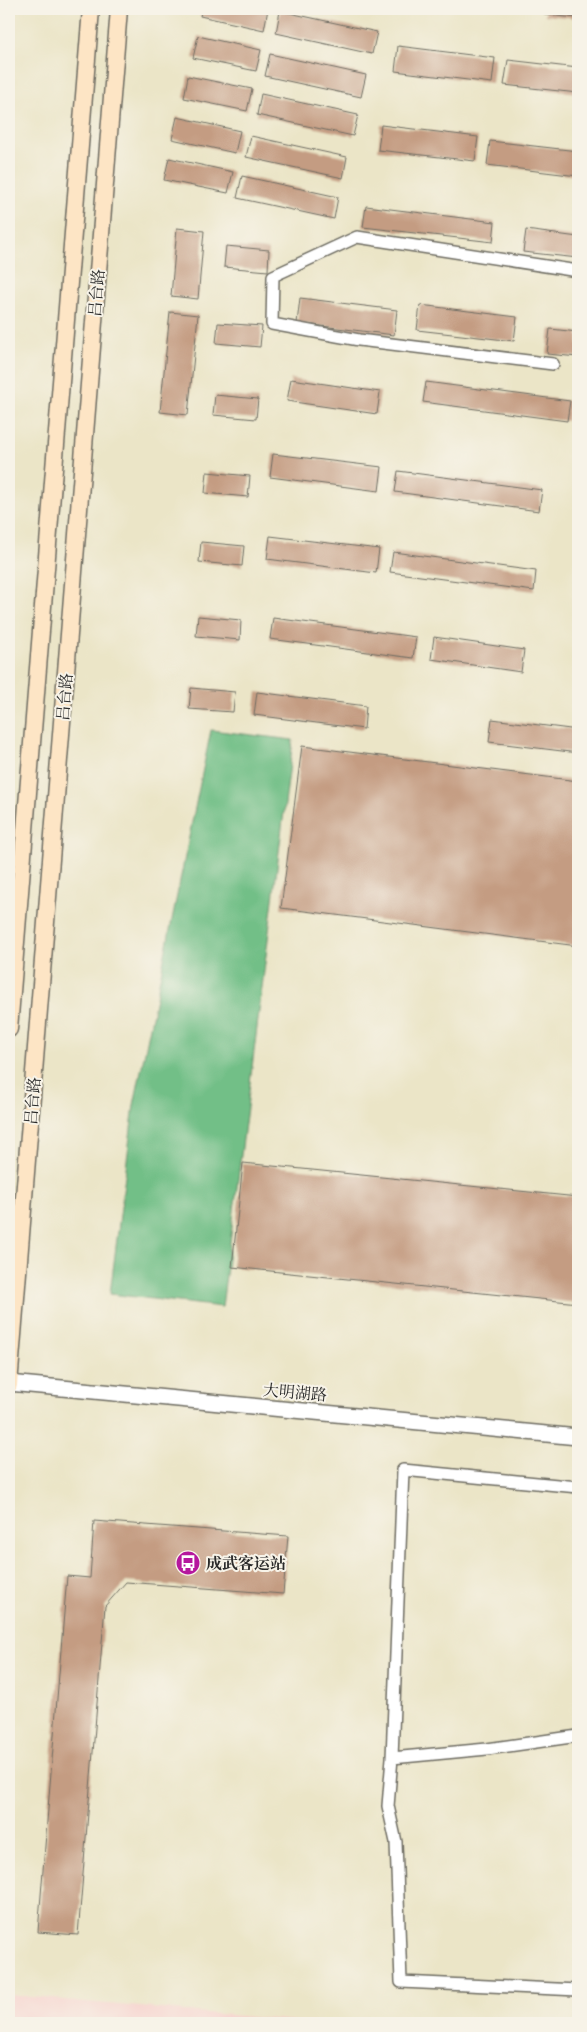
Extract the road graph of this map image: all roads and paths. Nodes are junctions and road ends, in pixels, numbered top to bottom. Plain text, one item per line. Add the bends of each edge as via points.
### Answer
1 (91, 9) edge
2 (119, 9) edge
3 (578, 271) edge
4 (554, 364) dead end
5 (9, 1028) edge
6 (9, 1384) edge
7 (578, 1437) edge
8 (578, 1487) edge
9 (578, 1736) edge
10 (392, 1758) junction
11 (578, 1990) edge

1 - 5 main road, 吕台路
2 - 6 main road, 吕台路
3 - 4 street via 356,237 273,276 272,324 359,340
6 - 7 street, 大明湖路
8 - 10 street via 403,1470
9 - 10 street
10 - 11 street via 388,1806 396,1842 401,1982

